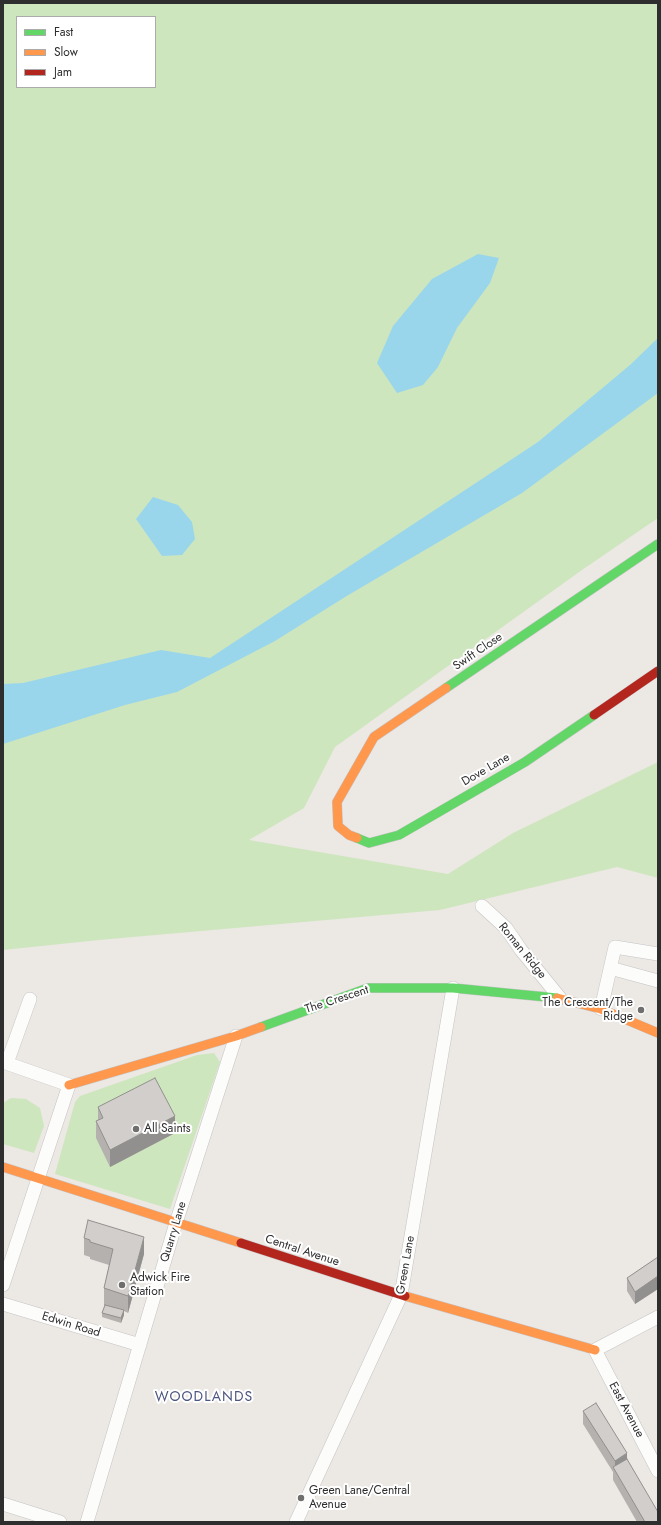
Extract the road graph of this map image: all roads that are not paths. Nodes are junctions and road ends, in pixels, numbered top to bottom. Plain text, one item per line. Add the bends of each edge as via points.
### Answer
1 (658, 544) edge
2 (658, 670) edge
3 (337, 802) joint
4 (482, 906) dead end
5 (658, 954) edge
6 (610, 968) junction
7 (658, 981) edge
8 (453, 988) junction
9 (560, 998) junction
10 (30, 999) dead end
11 (601, 1009) junction
12 (658, 1033) edge
13 (236, 1036) junction
14 (5, 1062) edge
15 (69, 1085) junction
16 (3, 1167) edge
17 (39, 1178) junction
18 (176, 1223) junction
19 (3, 1285) edge
20 (401, 1295) junction
21 (3, 1304) edge
22 (658, 1317) edge
23 (140, 1346) junction
24 (595, 1350) junction
25 (658, 1471) edge
26 (3, 1504) edge
27 (60, 1522) edge
28 (87, 1522) edge
29 (296, 1522) edge

1 - 3 street, Swift Close via 374,737
2 - 3 street, Dove Lane via 525,762 399,835 369,843 349,835 338,826
4 - 9 street, Roman Ridge via 506,928
5 - 6 street via 615,947
6 - 7 street
6 - 11 street
8 - 9 street, The Crescent
8 - 13 street, The Crescent via 368,988
8 - 20 street, Green Lane
9 - 11 street, The Crescent
10 - 14 street
11 - 12 street, The Crescent
13 - 15 street, The Crescent
13 - 18 street, Quarry Lane
14 - 15 street
15 - 17 street
16 - 17 street, Central Avenue
17 - 18 street, Central Avenue
17 - 19 street
18 - 20 street, Central Avenue
18 - 23 street, Quarry Lane
20 - 24 street, Central Avenue
20 - 29 street, Green Lane
21 - 23 street, Edwin Road
22 - 24 street
23 - 28 street, Quarry Lane
24 - 25 street, East Avenue
26 - 27 street

